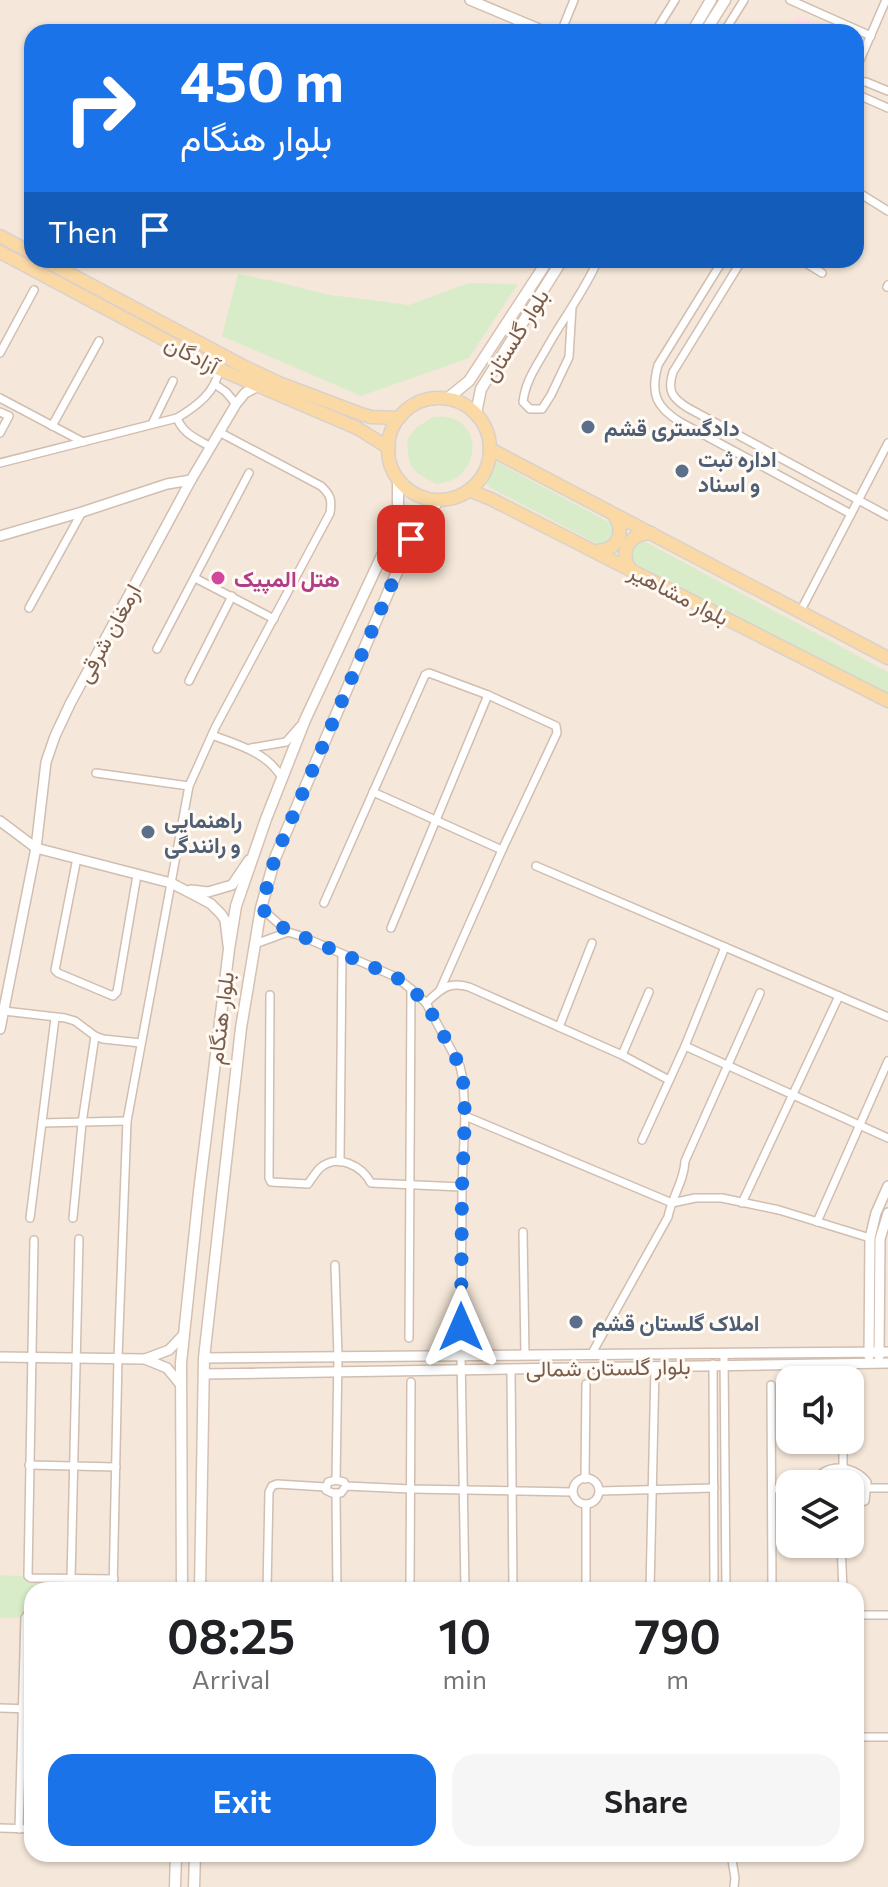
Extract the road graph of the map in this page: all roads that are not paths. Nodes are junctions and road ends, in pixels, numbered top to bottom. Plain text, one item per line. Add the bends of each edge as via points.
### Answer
1 (574, 0) edge
2 (675, 0) edge
3 (711, 0) edge
4 (725, 0) edge
5 (744, 0) edge
6 (790, 0) edge
7 (886, 0) edge
8 (475, 1) edge
9 (528, 24) edge
10 (564, 24) edge
11 (660, 24) edge
12 (697, 24) edge
13 (710, 24) edge
14 (729, 24) edge
15 (844, 24) edge
16 (864, 33) edge
17 (871, 36) junction
18 (864, 51) edge
19 (864, 82) edge
20 (888, 91) edge
21 (864, 97) edge
22 (888, 108) edge
23 (864, 196) edge
24 (888, 211) edge
25 (0, 236) edge
26 (24, 249) edge
27 (0, 252) edge
28 (24, 265) edge
29 (30, 268) edge
30 (59, 268) edge
31 (543, 268) edge
32 (557, 268) edge
33 (594, 268) edge
34 (718, 268) edge
35 (737, 268) edge
36 (814, 268) edge
37 (822, 273) dead end
38 (34, 290) dead end
39 (572, 307) junction
40 (99, 341) dead end
41 (0, 353) edge
42 (219, 369) junction
43 (173, 381) dead end
44 (216, 385) junction
45 (258, 386) junction
46 (0, 398) edge
47 (448, 398) junction
48 (236, 404) junction
49 (0, 412) edge
50 (476, 413) junction
51 (177, 418) junction
52 (399, 418) junction
53 (152, 424) junction
54 (52, 426) junction
55 (219, 432) junction
56 (0, 433) edge
57 (84, 443) junction
58 (888, 443) edge
59 (211, 447) junction
60 (389, 448) junction
61 (490, 449) junction
62 (0, 463) edge
63 (249, 473) dead end
64 (398, 478) junction
65 (191, 480) junction
66 (469, 490) junction
67 (439, 500) junction
68 (858, 500) junction
69 (82, 512) junction
70 (851, 514) junction
71 (614, 515) junction
72 (888, 516) edge
73 (651, 533) junction
74 (0, 536) edge
75 (594, 551) junction
76 (630, 569) junction
77 (195, 578) junction
78 (232, 596) junction
79 (29, 608) dead end
80 (800, 612) junction
81 (274, 619) junction
82 (352, 620) junction
83 (372, 628) junction
84 (157, 649) dead end
85 (888, 658) edge
86 (189, 681) dead end
87 (488, 695) junction
88 (888, 701) edge
89 (305, 720) junction
90 (212, 735) junction
91 (249, 749) junction
92 (96, 773) dead end
93 (282, 778) junction
94 (189, 786) junction
95 (373, 792) junction
96 (436, 820) junction
97 (0, 821) edge
98 (36, 848) junction
99 (502, 850) junction
100 (254, 852) junction
101 (77, 858) junction
102 (536, 866) dead end
103 (137, 875) junction
104 (171, 883) junction
105 (183, 889) junction
106 (324, 903) dead end
107 (261, 908) junction
108 (391, 928) dead end
109 (288, 932) junction
110 (592, 943) dead end
111 (255, 944) junction
112 (725, 947) junction
113 (229, 949) junction
114 (342, 954) junction
115 (411, 989) junction
116 (440, 990) junction
117 (649, 992) dead end
118 (760, 993) dead end
119 (270, 995) dead end
120 (839, 996) junction
121 (426, 1003) junction
122 (4, 1011) junction
123 (888, 1017) edge
124 (55, 1018) junction
125 (559, 1027) junction
126 (0, 1029) edge
127 (95, 1036) junction
128 (141, 1043) junction
129 (685, 1046) junction
130 (622, 1055) junction
131 (888, 1061) edge
132 (728, 1066) junction
133 (669, 1080) junction
134 (792, 1095) junction
135 (465, 1116) junction
136 (127, 1121) junction
137 (42, 1123) junction
138 (82, 1123) junction
139 (860, 1125) junction
140 (207, 1130) junction
141 (229, 1132) junction
142 (888, 1138) edge
143 (642, 1140) dead end
144 (340, 1162) junction
145 (410, 1184) junction
146 (462, 1187) junction
147 (887, 1191) edge
148 (672, 1203) junction
149 (742, 1203) junction
150 (888, 1213) edge
151 (30, 1218) dead end
152 (73, 1218) dead end
153 (817, 1222) junction
154 (523, 1232) dead end
155 (875, 1238) junction
156 (79, 1239) dead end
157 (34, 1240) dead end
158 (335, 1265) dead end
159 (184, 1334) junction
160 (409, 1338) dead end
161 (719, 1354) junction
162 (461, 1355) junction
163 (525, 1355) junction
164 (591, 1355) junction
165 (607, 1355) junction
166 (338, 1356) junction
167 (0, 1357) edge
168 (31, 1357) junction
169 (76, 1358) junction
170 (118, 1358) junction
171 (204, 1358) junction
172 (230, 1358) junction
173 (879, 1358) edge
174 (145, 1359) junction
175 (719, 1366) junction
176 (655, 1367) junction
177 (607, 1368) junction
178 (511, 1369) junction
179 (462, 1370) junction
180 (338, 1372) junction
181 (204, 1374) junction
182 (233, 1374) junction
183 (411, 1382) dead end
184 (180, 1384) junction
185 (586, 1384) dead end
186 (771, 1385) dead end
187 (843, 1454) edge
188 (29, 1465) junction
189 (74, 1466) junction
190 (116, 1467) junction
191 (843, 1468) junction
192 (832, 1470) edge
193 (585, 1479) junction
194 (336, 1480) junction
195 (346, 1486) junction
196 (326, 1487) junction
197 (714, 1488) junction
198 (867, 1488) junction
199 (888, 1488) edge
200 (411, 1489) junction
201 (464, 1489) junction
202 (772, 1489) junction
203 (776, 1489) edge
204 (512, 1490) junction
205 (652, 1490) junction
206 (600, 1491) junction
207 (572, 1492) junction
208 (336, 1493) junction
209 (864, 1501) edge
210 (586, 1504) junction
211 (842, 1558) edge
212 (71, 1579) junction
213 (114, 1579) junction
214 (114, 1582) edge
215 (182, 1582) edge
216 (200, 1582) edge
217 (267, 1582) edge
218 (337, 1582) edge
219 (410, 1582) edge
220 (465, 1582) edge
221 (513, 1582) edge
222 (586, 1582) edge
223 (650, 1582) edge
224 (714, 1582) edge
225 (726, 1582) edge
226 (772, 1582) edge
227 (843, 1582) edge
228 (864, 1615) edge
229 (888, 1615) edge
230 (24, 1674) edge
231 (0, 1708) edge
232 (21, 1709) junction
233 (864, 1737) edge
234 (888, 1737) edge
235 (0, 1828) edge
236 (19, 1829) junction
237 (24, 1829) edge
238 (176, 1862) edge
239 (195, 1862) edge
240 (732, 1862) edge
241 (176, 1868) junction
242 (195, 1868) junction
243 (175, 1887) edge
244 (194, 1887) edge
245 (734, 1887) edge

1 - 10 street
2 - 11 street
3 - 12 main road
4 - 13 main road
5 - 14 street
6 - 15 street
7 - 17 street
8 - 9 street
16 - 17 street
17 - 18 street
19 - 20 street
21 - 22 street
23 - 24 street
25 - 26 main road
27 - 28 main road, آزادگان
29 - 42 main road, آزادگان
30 - 52 main road, آزادگان via 279,383 371,417
31 - 47 main road, بلوار گلستان via 469,381
32 - 50 main road, بلوار گلستان via 481,389
33 - 39 street
34 - 70 street via 658,365 656,399 680,422
35 - 68 street via 673,372 671,393 688,408
36 - 37 street
38 - 41 street
39 - 39 street via 524,388 523,402 530,409 542,409 569,357
40 - 54 street
42 - 44 street
42 - 45 main road, آزادگان
43 - 53 street
44 - 48 street
44 - 51 street
45 - 48 street, ارمغان شرقی
45 - 60 main road, آزادگان via 357,428
46 - 54 street
47 - 50 main road
47 - 52 main road via 425,400
48 - 55 street, ارمغان شرقی
49 - 56 street via 9,416
50 - 61 main road
51 - 53 street
51 - 59 street via 191,436
52 - 60 main road
53 - 57 street
54 - 57 street
55 - 59 street, ارمغان شرقی
55 - 81 street via 321,486 332,500
57 - 62 street
58 - 68 street
59 - 65 street, ارمغان شرقی
60 - 64 main road
61 - 66 main road via 484,472
61 - 71 main road, بلوار مشاهیر
63 - 77 street
64 - 67 main road via 416,494
64 - 82 main road, بلوار هنگام via 392,534
65 - 69 street
65 - 98 street, ارمغان شرقی via 55,736 46,762
66 - 67 main road
66 - 75 main road, بلوار مشاهیر
67 - 83 main road, بلوار هنگام via 411,539
68 - 70 street
68 - 72 street
69 - 74 street
69 - 79 street
70 - 80 street
71 - 73 main road, بلوار مشاهیر
71 - 75 main road via 620,527 617,540
73 - 76 main road via 637,535 627,544
73 - 80 main road, بلوار مشاهیر
75 - 76 main road, بلوار مشاهیر
76 - 88 main road, بلوار مشاهیر
77 - 78 street
77 - 84 street
78 - 81 street
78 - 86 street
80 - 85 main road, بلوار مشاهیر
81 - 90 street
82 - 83 main road
82 - 89 main road, بلوار هنگام
83 - 107 main road, بلوار هنگام via 275,858
87 - 95 street via 425,675
87 - 96 street
87 - 99 street via 557,729
89 - 91 street via 286,742
89 - 93 main road, بلوار هنگام
90 - 91 street
90 - 94 street
91 - 93 street via 276,767
92 - 94 street
93 - 100 main road, بلوار هنگام
94 - 104 street
95 - 96 street
95 - 106 street
96 - 99 street
96 - 108 street
97 - 98 street
98 - 101 street
98 - 122 street, ارمغان شرقی
99 - 116 street
100 - 105 street via 232,885 208,892
100 - 113 main road, بلوار هنگام
101 - 103 street
101 - 103 street via 55,970 113,996
102 - 112 street
103 - 104 street
104 - 105 street
104 - 128 street
105 - 113 street via 221,914
107 - 109 street
107 - 111 main road, بلوار هنگام
109 - 111 street
109 - 114 street
110 - 125 street
111 - 141 main road, بلوار هنگام
112 - 120 street
112 - 129 street
113 - 140 main road, بلوار هنگام
114 - 115 street
114 - 144 street
115 - 121 street
115 - 145 street
116 - 121 street
116 - 125 street via 453,984 469,987
117 - 130 street
118 - 132 street
119 - 144 street via 269,1178 274,1184 308,1184 320,1168
120 - 123 street
120 - 134 street
121 - 135 street via 460,1066
122 - 124 street
122 - 126 street, ارمغان شرقی
124 - 127 street via 75,1021
124 - 137 street
125 - 130 street
127 - 128 street
127 - 138 street
128 - 136 street
129 - 132 street
129 - 133 street
130 - 133 street
131 - 139 street
132 - 134 street
132 - 148 street
133 - 143 street
134 - 139 street
134 - 149 street
135 - 146 street
135 - 148 street
136 - 138 street
136 - 170 street
137 - 138 street
137 - 151 street
138 - 152 street
139 - 142 street
139 - 153 street
140 - 141 main road
140 - 159 main road, بلوار هنگام
141 - 171 main road, بلوار هنگام
144 - 145 street via 357,1166 371,1183
145 - 146 street
145 - 160 street
146 - 162 street
147 - 155 street via 876,1213
148 - 149 street via 695,1198
148 - 164 street
149 - 153 street
150 - 155 street
153 - 155 street
154 - 163 street
155 - 173 street
156 - 169 street
157 - 168 street
158 - 166 street
159 - 174 street via 169,1350
159 - 184 main road, بلوار هنگام
161 - 165 street, بلوار گلستان شمالی
161 - 173 street, بلوار گلستان شمالی
161 - 175 street
162 - 163 street, بلوار گلستان شمالی
162 - 166 street, بلوار گلستان شمالی
162 - 179 street
163 - 164 street, بلوار گلستان شمالی
164 - 165 street, بلوار گلستان شمالی
165 - 177 street
166 - 172 street, بلوار گلستان شمالی
166 - 180 street
167 - 168 street
168 - 169 street
168 - 188 street
169 - 170 street
169 - 189 street
170 - 174 street
170 - 190 street
171 - 172 street, بلوار گلستان شمالی
171 - 181 main road, بلوار هنگام
172 - 182 street via 226,1365
173 - 175 street, بلوار گلستان شمالی
174 - 184 street via 167,1368
175 - 176 street, بلوار گلستان شمالی
175 - 197 street
175 - 225 street
176 - 177 street, بلوار گلستان شمالی
176 - 205 street
177 - 178 street, بلوار گلستان شمالی
178 - 179 street, بلوار گلستان شمالی
178 - 204 street
179 - 180 street, بلوار گلستان شمالی
179 - 201 street
180 - 182 street, بلوار گلستان شمالی
180 - 194 street
181 - 182 street, بلوار گلستان شمالی
181 - 216 main road, بلوار هنگام
183 - 200 street
184 - 215 main road, بلوار هنگام
185 - 193 street
186 - 202 street
187 - 191 street
188 - 189 street
188 - 212 street via 28,1576
189 - 190 street
189 - 212 street
190 - 213 street
191 - 192 street
191 - 198 street via 856,1471
193 - 206 street
193 - 207 street via 575,1482
194 - 195 street
194 - 196 street
195 - 200 street
195 - 208 street
196 - 208 street
196 - 217 street via 272,1486
197 - 205 street
197 - 224 street
198 - 199 street
198 - 209 street
200 - 201 street
200 - 219 street
201 - 204 street
201 - 220 street
202 - 203 street
202 - 226 street
204 - 207 street
204 - 221 street
205 - 206 street
205 - 223 street
206 - 210 street
207 - 210 street via 576,1502
208 - 218 street
210 - 222 street
211 - 227 street
212 - 213 street
213 - 214 street
228 - 229 street
230 - 232 street
231 - 232 street
232 - 236 street
233 - 234 street
235 - 236 street
236 - 237 street
238 - 241 main road
239 - 242 main road
240 - 245 street
241 - 242 main road
241 - 243 main road
242 - 244 main road

